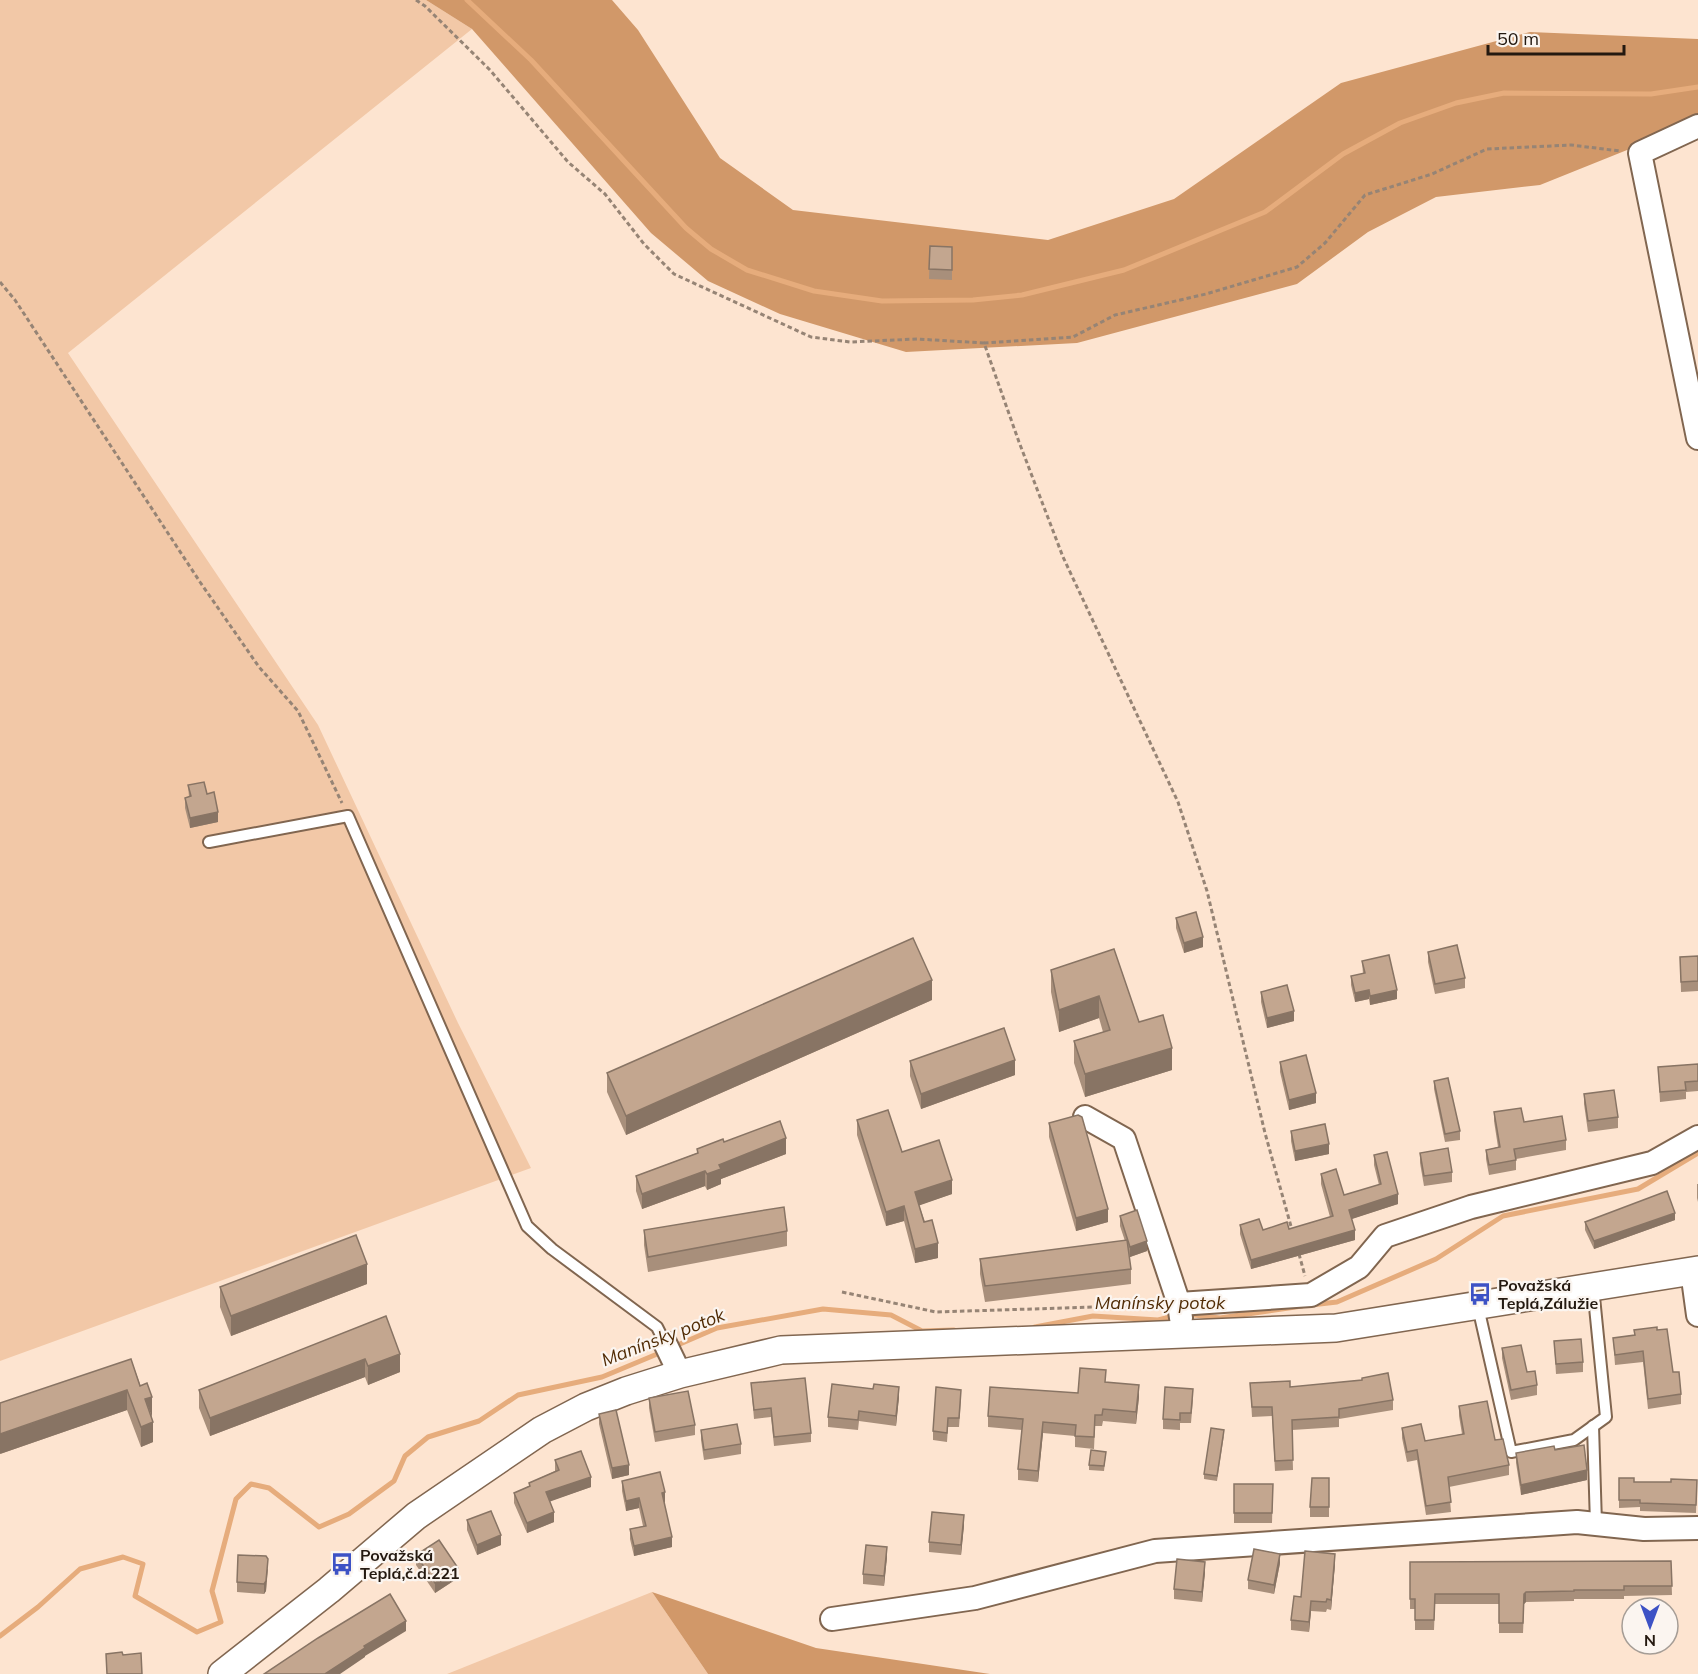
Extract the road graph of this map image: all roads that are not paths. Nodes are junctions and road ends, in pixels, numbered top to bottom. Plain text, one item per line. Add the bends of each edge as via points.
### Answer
1 (1698, 126) edge
2 (1698, 438) edge
3 (209, 842) dead end
4 (1085, 1117) edge
5 (1698, 1137) edge
6 (1695, 1270) edge
7 (1593, 1287) junction
8 (1179, 1304) junction
9 (1478, 1305) junction
10 (1698, 1315) edge
11 (1184, 1335) junction
12 (672, 1357) junction
13 (1593, 1426) junction
14 (1596, 1524) junction
15 (1698, 1528) edge
16 (832, 1619) dead end
17 (222, 1674) edge

1 - 2 street via 1640,153
3 - 12 lane via 348,816 527,1226 657,1327
4 - 8 street via 1124,1139
5 - 8 street via 1652,1163 1471,1207 1385,1236 1359,1267 1311,1295
6 - 7 street
6 - 10 street
7 - 9 street
7 - 13 lane via 1606,1417
8 - 11 street
9 - 11 street via 1336,1328
9 - 13 lane via 1511,1452 1574,1440
11 - 12 street
12 - 17 street via 626,1391 542,1430 416,1516
13 - 14 lane
14 - 15 street via 1644,1529
14 - 16 street via 1577,1522 1155,1551 975,1598

